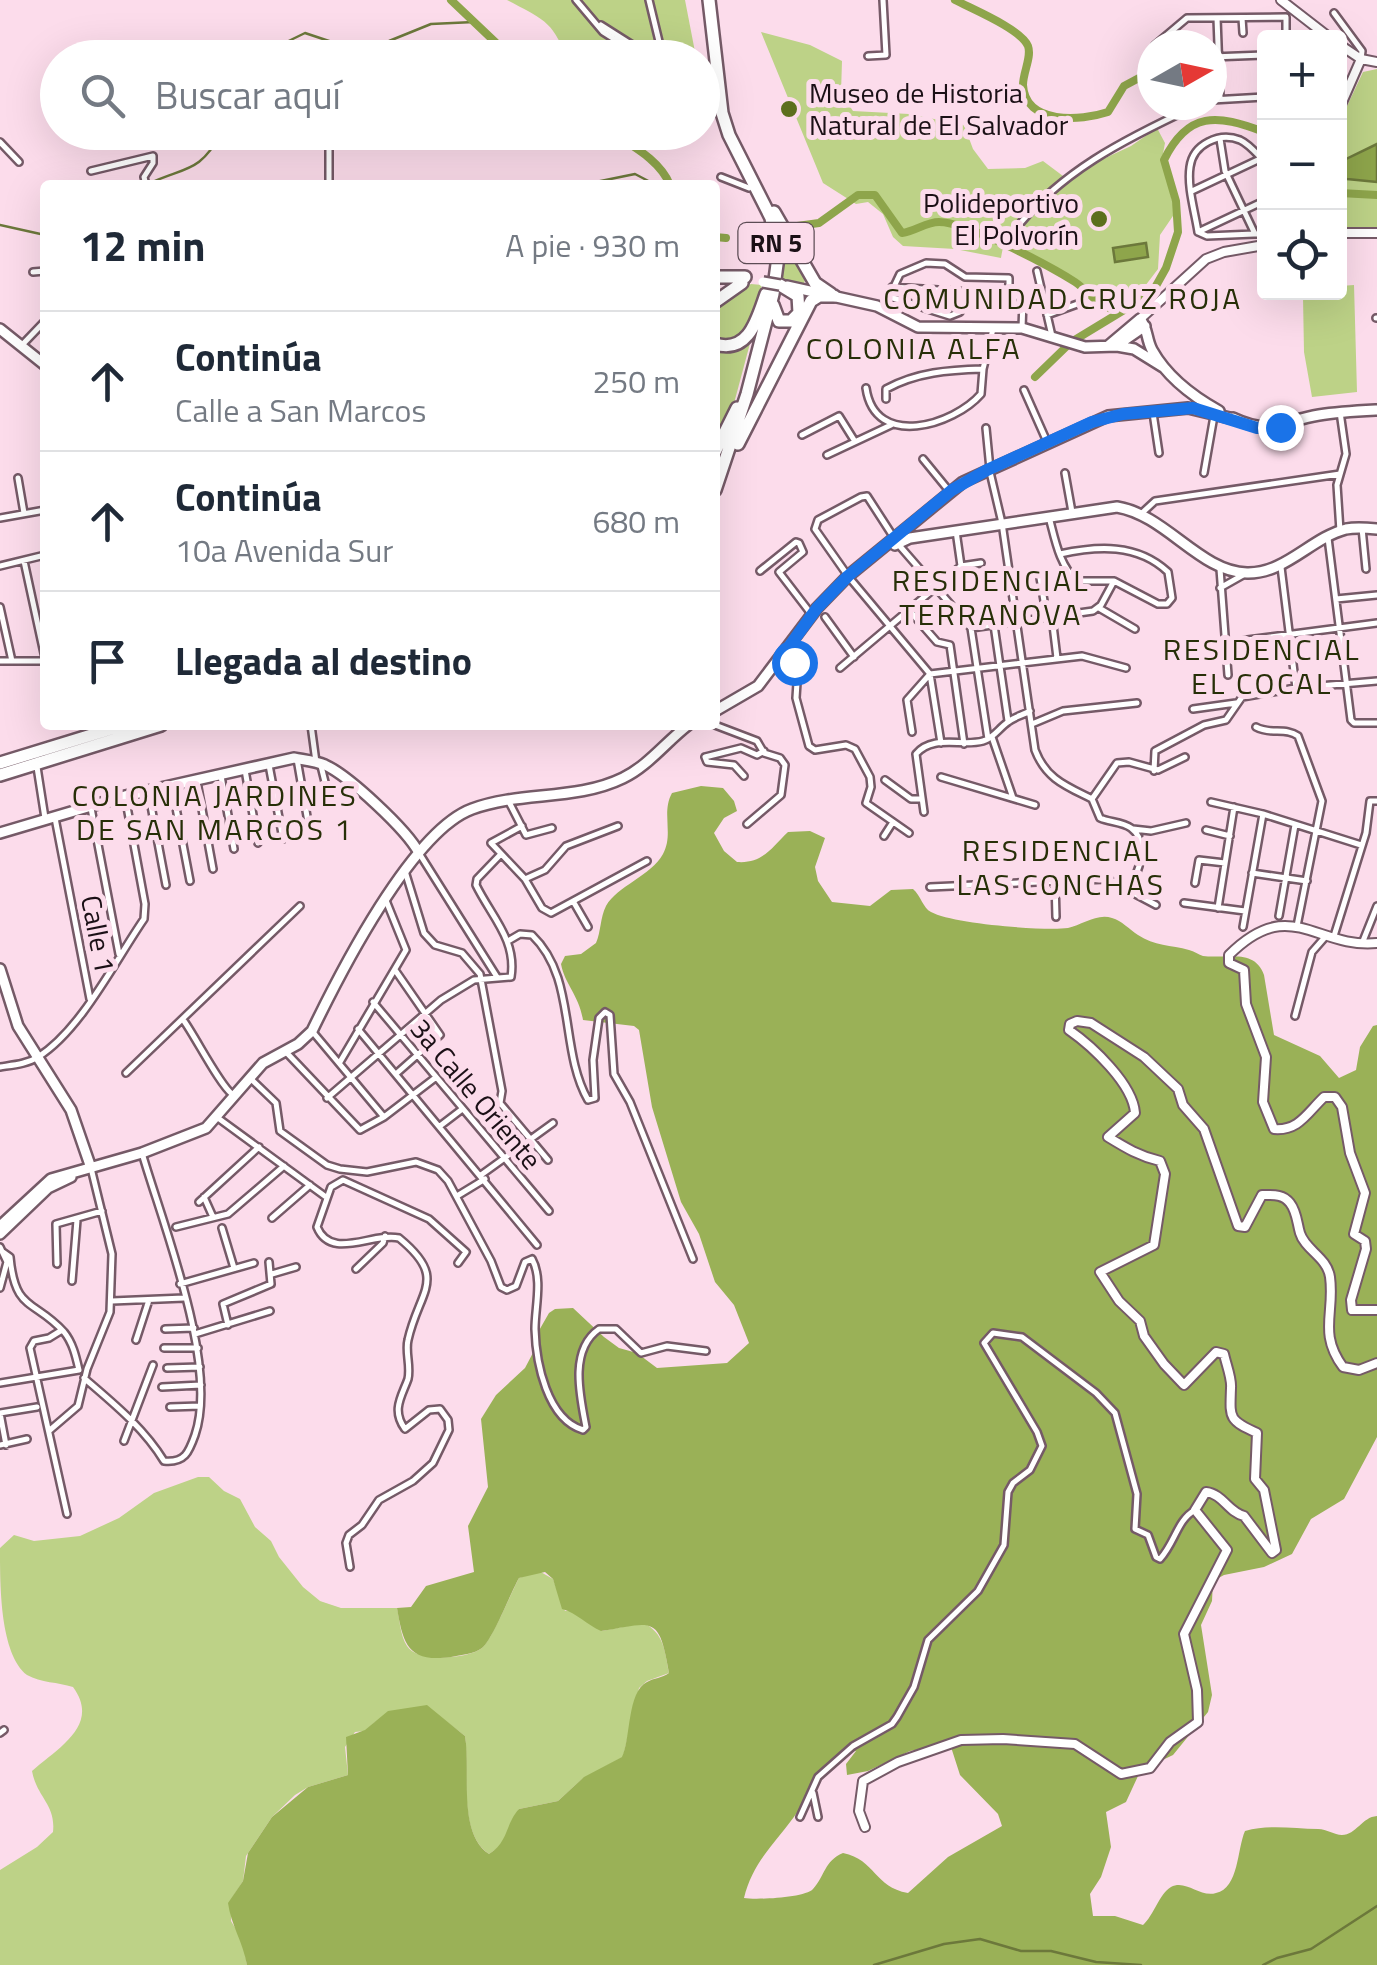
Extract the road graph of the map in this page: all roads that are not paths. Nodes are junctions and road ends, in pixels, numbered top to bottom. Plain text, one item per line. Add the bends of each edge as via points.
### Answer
1 (576, 0) edge
2 (649, 0) edge
3 (701, 0) edge
4 (709, 0) edge
5 (883, 0) edge
6 (1280, 0) edge
7 (1334, 13) dead end
8 (1217, 18) junction
9 (1242, 18) junction
10 (598, 25) junction
11 (1173, 30) edge
12 (1216, 30) edge
13 (1286, 30) edge
14 (1319, 30) edge
15 (1242, 33) dead end
16 (615, 40) edge
17 (623, 40) edge
18 (659, 40) edge
19 (704, 40) edge
20 (714, 40) edge
21 (1347, 51) edge
22 (1257, 55) edge
23 (868, 56) dead end
24 (1227, 57) edge
25 (1361, 59) junction
26 (1377, 62) edge
27 (1347, 86) edge
28 (720, 95) edge
29 (1257, 97) edge
30 (1227, 99) edge
31 (1170, 120) edge
32 (720, 126) edge
33 (1220, 138) junction
34 (0, 142) edge
35 (329, 150) edge
36 (1257, 154) edge
37 (19, 162) dead end
38 (1257, 162) edge
39 (91, 171) dead end
40 (1227, 175) junction
41 (721, 177) dead end
42 (146, 180) edge
43 (330, 180) edge
44 (750, 182) junction
45 (1192, 191) junction
46 (1257, 204) edge
47 (1244, 210) junction
48 (1198, 232) junction
49 (1347, 233) edge
50 (1256, 234) joint
51 (1377, 234) edge
52 (1010, 238) dead end
53 (1257, 246) edge
54 (778, 257) junction
55 (40, 271) edge
56 (1036, 271) dead end
57 (33, 272) dead end
58 (720, 275) edge
59 (744, 280) junction
60 (771, 287) junction
61 (892, 287) junction
62 (798, 288) junction
63 (1009, 289) junction
64 (972, 292) junction
65 (720, 295) edge
66 (834, 296) junction
67 (1082, 302) dead end
68 (1047, 316) junction
69 (1144, 319) junction
70 (40, 326) edge
71 (994, 326) junction
72 (1022, 328) junction
73 (0, 329) edge
74 (1052, 336) junction
75 (22, 344) junction
76 (720, 345) edge
77 (1112, 346) junction
78 (40, 360) edge
79 (1163, 366) junction
80 (983, 369) junction
81 (1183, 387) junction
82 (866, 388) dead end
83 (1024, 390) dead end
84 (886, 399) dead end
85 (1165, 408) junction
86 (1153, 410) junction
87 (1377, 410) edge
88 (1340, 412) junction
89 (1214, 413) junction
90 (1234, 419) junction
91 (891, 425) junction
92 (986, 428) dead end
93 (802, 435) dead end
94 (854, 440) junction
95 (720, 442) edge
96 (1048, 444) junction
97 (1159, 453) dead end
98 (827, 455) dead end
99 (923, 459) dead end
100 (989, 469) junction
101 (1065, 473) dead end
102 (1204, 474) dead end
103 (1340, 474) junction
104 (18, 478) dead end
105 (720, 478) edge
106 (720, 481) edge
107 (950, 492) junction
108 (40, 511) edge
109 (1072, 512) junction
110 (24, 513) junction
111 (926, 514) junction
112 (1142, 514) junction
113 (1049, 516) junction
114 (0, 518) edge
115 (1002, 523) junction
116 (1362, 528) junction
117 (1377, 529) edge
118 (956, 530) junction
119 (1340, 531) junction
120 (933, 534) junction
121 (1328, 538) junction
122 (897, 542) junction
123 (1060, 554) junction
124 (40, 557) edge
125 (24, 561) junction
126 (981, 563) dead end
127 (1280, 564) junction
128 (0, 566) edge
129 (961, 566) junction
130 (1220, 567) junction
131 (1366, 570) dead end
132 (760, 571) dead end
133 (1244, 572) junction
134 (848, 576) junction
135 (1040, 578) dead end
136 (1114, 581) junction
137 (1220, 588) junction
138 (934, 589) junction
139 (1377, 594) edge
140 (1336, 599) junction
141 (0, 606) edge
142 (1099, 608) junction
143 (910, 610) junction
144 (812, 615) junction
145 (824, 617) dead end
146 (1049, 617) junction
147 (1016, 621) junction
148 (1377, 623) edge
149 (994, 624) junction
150 (891, 625) junction
151 (1340, 627) junction
152 (972, 628) junction
153 (1135, 629) dead end
154 (1289, 635) junction
155 (40, 636) edge
156 (1224, 644) junction
157 (783, 655) junction
158 (854, 656) junction
159 (1058, 658) junction
160 (40, 660) edge
161 (0, 661) edge
162 (12, 661) junction
163 (1022, 662) junction
164 (1000, 665) junction
165 (840, 668) dead end
166 (976, 668) junction
167 (1126, 668) dead end
168 (954, 672) junction
169 (930, 674) junction
170 (1228, 675) dead end
171 (1377, 681) edge
172 (1348, 683) junction
173 (1296, 688) junction
174 (1137, 703) dead end
175 (1236, 703) junction
176 (720, 708) edge
177 (1193, 710) dead end
178 (1030, 711) junction
179 (1008, 721) junction
180 (1032, 724) junction
181 (1377, 724) edge
182 (720, 727) edge
183 (1256, 727) dead end
184 (108, 730) edge
185 (145, 730) edge
186 (312, 730) edge
187 (682, 730) edge
188 (912, 732) dead end
189 (990, 739) junction
190 (940, 743) junction
191 (964, 744) junction
192 (764, 752) junction
193 (1185, 757) dead end
194 (297, 759) junction
195 (268, 762) junction
196 (318, 762) junction
197 (0, 763) edge
198 (37, 764) junction
199 (244, 768) junction
200 (1154, 770) junction
201 (220, 773) junction
202 (0, 776) edge
203 (744, 776) dead end
204 (941, 777) dead end
205 (196, 779) junction
206 (885, 780) dead end
207 (172, 784) junction
208 (326, 786) dead end
209 (148, 790) junction
210 (125, 796) junction
211 (1013, 798) junction
212 (1092, 799) junction
213 (922, 800) junction
214 (509, 802) junction
215 (1211, 802) dead end
216 (1377, 802) edge
217 (1035, 804) dead end
218 (90, 805) junction
219 (1234, 806) junction
220 (924, 812) dead end
221 (1263, 814) junction
222 (50, 817) junction
223 (308, 822) dead end
224 (894, 822) junction
225 (748, 824) dead end
226 (1186, 824) dead end
227 (1296, 824) junction
228 (522, 826) junction
229 (618, 826) dead end
230 (552, 828) dead end
231 (1133, 829) junction
232 (1206, 830) dead end
233 (0, 832) edge
234 (1317, 832) junction
235 (909, 833) dead end
236 (884, 836) dead end
237 (1230, 836) junction
238 (282, 839) dead end
239 (258, 843) dead end
240 (1361, 846) junction
241 (234, 849) dead end
242 (419, 853) junction
243 (500, 855) junction
244 (647, 861) dead end
245 (1225, 863) junction
246 (212, 868) dead end
247 (405, 871) junction
248 (1252, 872) junction
249 (1286, 877) junction
250 (525, 878) junction
251 (1056, 881) junction
252 (1307, 881) junction
253 (190, 882) dead end
254 (1194, 883) dead end
255 (166, 885) dead end
256 (930, 886) dead end
257 (1128, 890) junction
258 (386, 898) junction
259 (574, 901) junction
260 (1184, 904) dead end
261 (1156, 905) dead end
262 (300, 906) dead end
263 (1377, 906) edge
264 (1218, 908) junction
265 (1245, 911) junction
266 (1279, 916) dead end
267 (1056, 917) dead end
268 (1298, 926) junction
269 (588, 927) dead end
270 (1243, 927) dead end
271 (1331, 935) junction
272 (508, 940) junction
273 (1362, 944) junction
274 (1377, 944) edge
275 (119, 954) junction
276 (0, 969) edge
277 (396, 970) junction
278 (498, 978) junction
279 (480, 979) junction
280 (90, 1000) junction
281 (373, 1002) junction
282 (427, 1013) junction
283 (1295, 1016) dead end
284 (184, 1020) junction
285 (358, 1029) junction
286 (312, 1031) junction
287 (400, 1036) junction
288 (285, 1051) junction
289 (379, 1054) junction
290 (417, 1056) junction
291 (36, 1058) junction
292 (340, 1062) junction
293 (0, 1068) edge
294 (126, 1073) dead end
295 (396, 1074) junction
296 (353, 1077) junction
297 (250, 1078) junction
298 (435, 1078) junction
299 (235, 1096) junction
300 (414, 1096) junction
301 (327, 1098) junction
302 (462, 1110) junction
303 (384, 1117) junction
304 (218, 1118) junction
305 (553, 1123) dead end
306 (439, 1126) junction
307 (530, 1140) junction
308 (259, 1147) junction
309 (142, 1153) junction
310 (503, 1159) junction
311 (548, 1160) dead end
312 (284, 1166) junction
313 (86, 1169) junction
314 (483, 1177) junction
315 (310, 1185) junction
316 (326, 1197) junction
317 (456, 1197) junction
318 (102, 1211) junction
319 (548, 1212) dead end
320 (16, 1214) junction
321 (213, 1217) junction
322 (272, 1218) dead end
323 (77, 1220) junction
324 (176, 1227) dead end
325 (222, 1228) dead end
326 (2, 1229) edge
327 (386, 1236) junction
328 (538, 1245) dead end
329 (2, 1249) edge
330 (693, 1260) dead end
331 (269, 1262) dead end
332 (254, 1263) dead end
333 (458, 1263) dead end
334 (56, 1264) dead end
335 (296, 1267) dead end
336 (234, 1268) junction
337 (356, 1269) dead end
338 (272, 1274) junction
339 (72, 1281) dead end
340 (180, 1284) junction
341 (0, 1288) edge
342 (184, 1298) junction
343 (150, 1300) junction
344 (112, 1301) junction
345 (1377, 1310) edge
346 (270, 1311) dead end
347 (228, 1325) junction
348 (165, 1329) dead end
349 (62, 1330) junction
350 (194, 1331) junction
351 (136, 1340) dead end
352 (164, 1348) dead end
353 (198, 1348) junction
354 (706, 1351) dead end
355 (1377, 1362) edge
356 (153, 1364) dead end
357 (200, 1367) junction
358 (167, 1368) dead end
359 (83, 1370) junction
360 (36, 1378) junction
361 (84, 1378) junction
362 (0, 1383) edge
363 (201, 1385) junction
364 (162, 1387) dead end
365 (200, 1406) junction
366 (37, 1407) dead end
367 (170, 1407) dead end
368 (0, 1413) edge
369 (132, 1419) junction
370 (50, 1430) junction
371 (27, 1440) dead end
372 (124, 1441) dead end
373 (3, 1445) edge
374 (1195, 1510) junction
375 (67, 1514) dead end
376 (350, 1567) dead end
377 (812, 1790) junction
378 (800, 1817) dead end
379 (818, 1817) dead end
380 (865, 1827) dead end

1 - 10 street
2 - 18 street
3 - 19 highway, RN 5
4 - 20 highway, RN 5
5 - 23 street via 886,55
6 - 14 street
7 - 25 street via 1362,50
8 - 9 street
8 - 11 street via 1187,18
8 - 12 street
9 - 13 street via 1286,17
9 - 15 street
10 - 16 street
10 - 17 street
21 - 25 street
22 - 24 street
25 - 26 street
25 - 27 street
28 - 44 highway, RN 5
29 - 30 street
31 - 52 street via 1077,170
32 - 44 highway, RN 5
33 - 36 street via 1244,142
33 - 40 street
33 - 45 street via 1196,151 1189,170
34 - 37 street
35 - 43 street
38 - 40 street
39 - 42 street via 152,156
40 - 45 street
40 - 47 street
41 - 44 street
44 - 54 highway, RN 5 via 772,223
44 - 60 highway, RN 5 via 769,246
44 - 66 highway via 815,283
45 - 48 street
46 - 47 street
47 - 48 street
47 - 50 street
48 - 50 street
49 - 51 street
53 - 69 street via 1206,259
54 - 60 highway, RN 5
54 - 62 highway via 786,246 793,249 809,280
55 - 57 street
56 - 68 street
58 - 59 highway
59 - 60 main road
59 - 65 highway
60 - 62 main road
60 - 76 highway via 744,340
60 - 95 highway, RN 5 via 739,404
60 - 105 highway, RN 5
61 - 63 street via 900,274 926,263 946,264 965,277 1009,278
61 - 64 street
61 - 64 street via 893,298 906,305 950,316
62 - 66 main road
63 - 64 street
63 - 72 street via 1023,301
66 - 71 main road via 877,306 918,328
66 - 106 highway via 812,301
67 - 68 street
68 - 74 street
69 - 77 main road
69 - 79 main road
70 - 75 street
71 - 72 main road
71 - 80 street
72 - 74 main road
73 - 75 main road
74 - 77 main road via 1086,348
75 - 78 main road
77 - 79 main road via 1141,352
79 - 81 main road
80 - 84 street via 945,368 886,388
80 - 91 street via 980,394 970,404 930,422
81 - 85 main road via 1186,402
81 - 90 main road
82 - 91 street via 877,416
83 - 96 street
85 - 86 main road
85 - 89 main road
86 - 96 main road via 1100,418
86 - 97 street
87 - 88 main road
88 - 90 main road via 1274,428
88 - 103 street via 1346,458
89 - 90 main road
89 - 102 street
91 - 94 street
92 - 100 street
93 - 94 street via 839,416
94 - 98 street
96 - 100 main road
99 - 107 street
100 - 107 main road
100 - 115 street
101 - 109 street
103 - 112 street via 1155,501
103 - 119 street
104 - 110 street
107 - 111 main road
108 - 110 street
109 - 112 main road via 1110,507
109 - 113 main road
110 - 114 street
111 - 120 main road via 923,528
111 - 122 main road
112 - 130 main road
113 - 115 main road
113 - 123 street
115 - 118 main road
115 - 147 street
116 - 117 main road
116 - 119 main road
116 - 131 street
118 - 120 main road
118 - 129 street
119 - 121 main road
120 - 122 main road
121 - 127 main road
121 - 140 street
122 - 134 main road
122 - 134 street via 867,496 815,524
122 - 138 street
123 - 136 street via 1081,582
123 - 136 street via 1108,548 1142,556 1168,572 1172,598 1158,604
124 - 125 street
125 - 128 street
125 - 155 street
126 - 129 street
127 - 133 main road
127 - 154 street
129 - 138 street
130 - 133 main road
130 - 137 street
132 - 144 street via 800,543 804,552 780,572
133 - 137 street
134 - 144 main road
134 - 150 street
135 - 146 street
136 - 142 street
137 - 156 street
138 - 143 street
138 - 152 street
139 - 140 street
140 - 151 street
141 - 162 street
142 - 146 street
142 - 153 street
143 - 150 street
143 - 168 street via 937,642 950,645
144 - 157 main road
145 - 158 street
146 - 147 street
146 - 159 street
147 - 149 street
147 - 163 street
148 - 151 street
149 - 152 street
149 - 164 street
150 - 158 street
150 - 169 street
151 - 154 street
151 - 172 street
152 - 166 street
154 - 156 street
154 - 173 street
156 - 170 street
157 - 176 main road via 758,686
157 - 224 street via 798,668 797,704 809,746 854,748 870,777 866,803
158 - 165 street
159 - 163 street
159 - 167 street via 1090,657
160 - 162 street
161 - 162 street
163 - 164 street
163 - 178 street
164 - 166 street
164 - 179 street
166 - 168 street
166 - 189 street
168 - 169 street
168 - 191 street
169 - 188 street via 908,696
169 - 190 street
171 - 172 street
172 - 173 street
172 - 181 street via 1352,722
173 - 175 street
174 - 180 street via 1063,711
175 - 177 street
175 - 200 street via 1226,720 1154,750
178 - 179 street
178 - 180 street
179 - 189 street
180 - 212 street via 1045,772
182 - 192 street via 758,741
183 - 234 street via 1298,736 1320,794
184 - 197 highway
185 - 198 highway
186 - 196 street
187 - 214 main road via 622,779
189 - 191 street
189 - 211 street
190 - 191 street
190 - 213 street via 916,754
192 - 203 street via 741,748 706,755 708,762 734,765
192 - 225 street via 783,760 781,795
193 - 200 street
194 - 195 main road
194 - 196 main road
194 - 223 street
195 - 199 main road
195 - 238 street
196 - 208 street
196 - 242 main road via 361,792
198 - 202 highway
198 - 222 street, Calle 1
199 - 201 main road
199 - 239 street
200 - 212 street via 1117,764
201 - 205 main road
201 - 241 street
204 - 211 street
205 - 207 main road
205 - 246 street
206 - 213 street
207 - 209 main road
207 - 253 street
209 - 210 main road
209 - 255 street
210 - 218 main road
210 - 275 street via 145,916
211 - 217 street
212 - 231 street via 1100,818
213 - 220 street
214 - 228 street
214 - 242 main road via 466,812
215 - 219 street
216 - 240 street via 1370,802
218 - 222 main road
218 - 275 street
219 - 221 street
219 - 237 street
221 - 227 street
221 - 248 street
222 - 233 main road
222 - 280 street, Calle 1
224 - 235 street
224 - 236 street
226 - 231 street
227 - 234 street
227 - 249 street
228 - 230 street via 529,836
228 - 243 street via 492,841
229 - 250 street via 566,846 541,873
231 - 257 street via 1141,861
232 - 237 street
234 - 240 street
234 - 252 street
237 - 245 street
240 - 271 street
242 - 247 main road
242 - 278 street
243 - 250 street
243 - 272 street via 476,885
244 - 259 street
245 - 254 street via 1199,860
245 - 264 street
247 - 258 main road
247 - 279 street via 424,934 462,953
248 - 249 street
248 - 265 street
249 - 252 street
249 - 266 street
250 - 259 street via 546,911
251 - 256 street
251 - 257 street via 1107,878
251 - 267 street
252 - 268 street
257 - 261 street
258 - 277 street via 406,946
258 - 286 main road
259 - 269 street
260 - 264 street
262 - 284 street
263 - 273 street
264 - 265 street
265 - 270 street
268 - 271 street
268 - 345 street via 1260,932 1236,948 1229,963 1246,976 1246,1004 1266,1057 1263,1102 1274,1130 1288,1130 1324,1098 1334,1096 1342,1108 1365,1194 1354,1234 1366,1249 1352,1310
271 - 273 street
271 - 283 street via 1312,952
272 - 278 street via 510,977
272 - 330 street via 532,935 556,970 588,1100 596,1090 598,1018 610,1014 614,1074
273 - 274 street
275 - 280 street
276 - 291 main road
277 - 281 street
277 - 282 street
278 - 279 street
279 - 282 street
279 - 307 street via 499,1101
280 - 291 street
281 - 285 street
281 - 287 street, 3a Calle Oriente
282 - 287 street
282 - 290 street via 440,1036
284 - 294 street
284 - 299 street
285 - 289 street
285 - 292 street
286 - 288 main road
286 - 292 street
287 - 289 street
287 - 290 street, 3a Calle Oriente
288 - 297 main road
288 - 301 street
289 - 295 street
289 - 296 street
290 - 295 street
290 - 298 street, 3a Calle Oriente
291 - 293 street
291 - 313 main road via 71,1110
292 - 296 street
295 - 300 street
296 - 301 street
296 - 303 street
297 - 299 main road
297 - 317 street via 276,1104 280,1131 327,1165 367,1172 425,1164 444,1175
298 - 300 street
298 - 302 street, 3a Calle Oriente
299 - 304 main road
300 - 303 street
300 - 306 street
301 - 303 street via 360,1130
302 - 306 street
302 - 310 street, 3a Calle Oriente
304 - 308 street
304 - 309 main road via 194,1135
305 - 307 street
306 - 314 street
307 - 310 street
307 - 311 street
308 - 312 street
308 - 321 street via 201,1200
309 - 313 main road
309 - 340 street
310 - 314 street
310 - 319 street, 3a Calle Oriente
312 - 315 street
312 - 321 street via 228,1214
313 - 318 street
313 - 320 main road
313 - 320 main road via 48,1180
314 - 317 street
314 - 328 street
315 - 316 street
315 - 322 street
316 - 327 street via 317,1227 324,1238 339,1246
316 - 333 street via 343,1180 429,1218 466,1252
317 - 354 street via 501,1287 512,1289 528,1259 534,1262 539,1356 555,1409 573,1426 586,1427 580,1359 599,1328 616,1329 641,1354 667,1346
318 - 323 street
318 - 344 street via 112,1254
320 - 326 main road
321 - 324 street
323 - 334 street via 56,1224
323 - 339 street
325 - 336 street
327 - 337 street
327 - 376 street via 399,1238 429,1272 407,1345 401,1426 435,1409 449,1430 433,1463 379,1500 349,1535
329 - 341 street via 7,1262
329 - 349 street via 25,1302
331 - 338 street
332 - 336 street
335 - 338 street
336 - 340 street
338 - 347 street via 268,1287 225,1301
340 - 342 street
342 - 343 street
342 - 350 street
343 - 344 street
343 - 351 street
344 - 359 street
346 - 347 street
347 - 350 street
348 - 350 street
349 - 359 street
349 - 360 street via 30,1346
350 - 353 street
352 - 353 street
353 - 357 street
355 - 374 street via 1360,1370 1343,1366 1332,1351 1326,1264 1300,1236 1289,1201 1262,1195 1245,1227 1238,1226 1204,1128 1178,1089 1091,1023 1070,1024 1134,1103 1135,1113 1108,1137 1160,1161 1165,1174 1154,1245 1100,1272 1184,1385 1216,1352 1224,1354 1230,1416 1257,1434 1256,1479 1276,1550 1216,1493 1206,1492
356 - 369 street
357 - 358 street
357 - 363 street
359 - 360 street
359 - 361 street
360 - 362 street
360 - 370 street
361 - 369 street
361 - 370 street via 76,1410
363 - 364 street
363 - 365 street
365 - 367 street
365 - 369 street via 188,1454 170,1462
366 - 368 street
368 - 373 street
369 - 372 street
370 - 375 street
371 - 373 street
374 - 377 street via 1156,1557 1148,1534 1133,1524 1137,1494 1116,1412 1022,1337 993,1334 984,1343 1042,1446 1008,1492 1004,1545 978,1591 928,1640 914,1687 892,1724 854,1746 818,1776
374 - 380 street via 1227,1550 1184,1634 1198,1690 1198,1722 1150,1768 1132,1774 1121,1774 1075,1744 975,1740 934,1748 862,1781 858,1810
377 - 378 street
377 - 379 street

